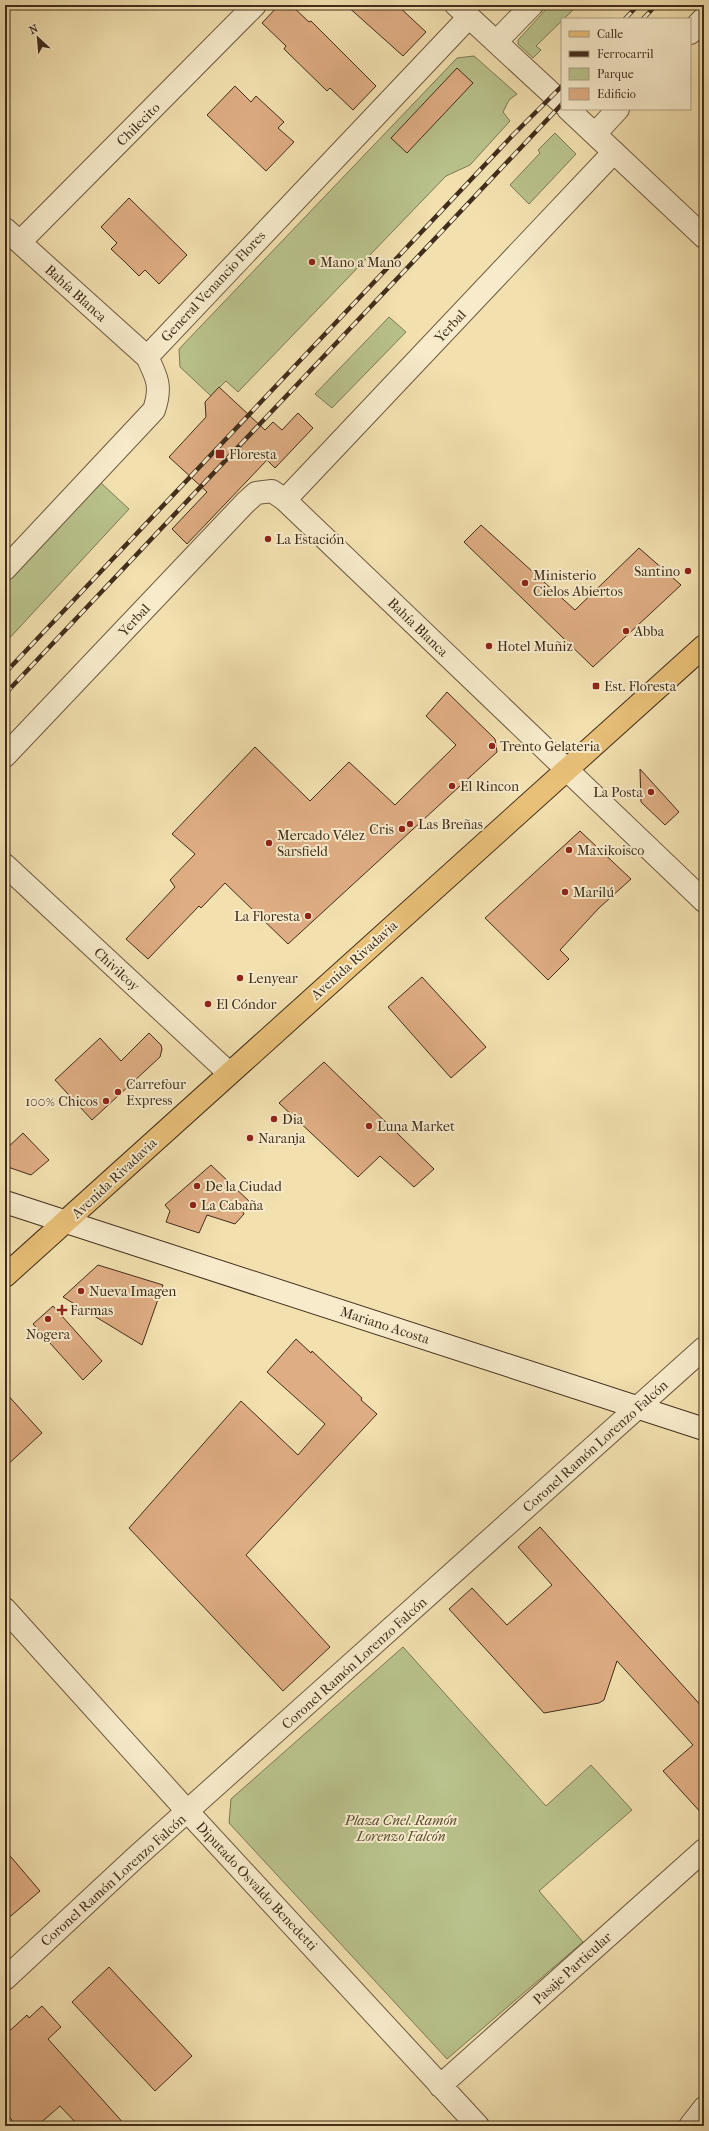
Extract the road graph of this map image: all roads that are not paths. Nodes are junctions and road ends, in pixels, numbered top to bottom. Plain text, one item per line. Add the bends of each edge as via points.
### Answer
1 (255, 5) edge
2 (532, 5) edge
3 (462, 11) edge
4 (704, 18) edge
5 (691, 32) edge
6 (496, 42) junction
7 (561, 102) edge
8 (569, 110) edge
9 (617, 110) edge
10 (595, 134) junction
11 (614, 152) junction
12 (12, 235) edge
13 (704, 237) edge
14 (147, 357) junction
15 (276, 495) junction
16 (5, 569) edge
17 (704, 646) edge
18 (5, 756) edge
19 (566, 769) junction
20 (5, 865) edge
21 (704, 901) edge
22 (229, 1073) junction
23 (5, 1202) edge
24 (66, 1222) junction
25 (5, 1276) edge
26 (704, 1348) edge
27 (638, 1408) junction
28 (704, 1429) edge
29 (5, 1609) edge
30 (188, 1812) junction
31 (704, 1850) edge
32 (5, 1979) edge
33 (440, 2086) junction
34 (704, 2108) edge
35 (478, 2126) edge
36 (690, 2126) edge

1 - 12 street, Chilecito
2 - 6 street
3 - 6 street
3 - 14 street, General Venancio Flores
4 - 5 street
6 - 7 street
8 - 10 street
9 - 10 street
10 - 11 street
11 - 13 street
11 - 15 street, Yerbal
12 - 14 street, Bahía Blanca
14 - 16 street via 157,378 158,400 154,410
15 - 18 street, Yerbal via 256,493 245,503
15 - 19 street, Bahía Blanca
17 - 19 main road, Avenida Rivadavia
19 - 21 street, Bahía Blanca
19 - 22 main road, Avenida Rivadavia
20 - 22 street, Chivilcoy
22 - 24 main road, Avenida Rivadavia
23 - 24 street, Mariano Acosta
24 - 25 main road, Avenida Rivadavia
24 - 27 street, Mariano Acosta
26 - 27 street, Coronel Ramón Lorenzo Falcón
27 - 28 street, Mariano Acosta
27 - 30 street, Coronel Ramón Lorenzo Falcón
29 - 30 street, Diputado Osvaldo Benedetti
30 - 32 street, Coronel Ramón Lorenzo Falcón
30 - 33 street, Diputado Osvaldo Benedetti
31 - 33 street, Pasaje Particular
33 - 35 street, Diputado Osvaldo Benedetti
34 - 36 street

